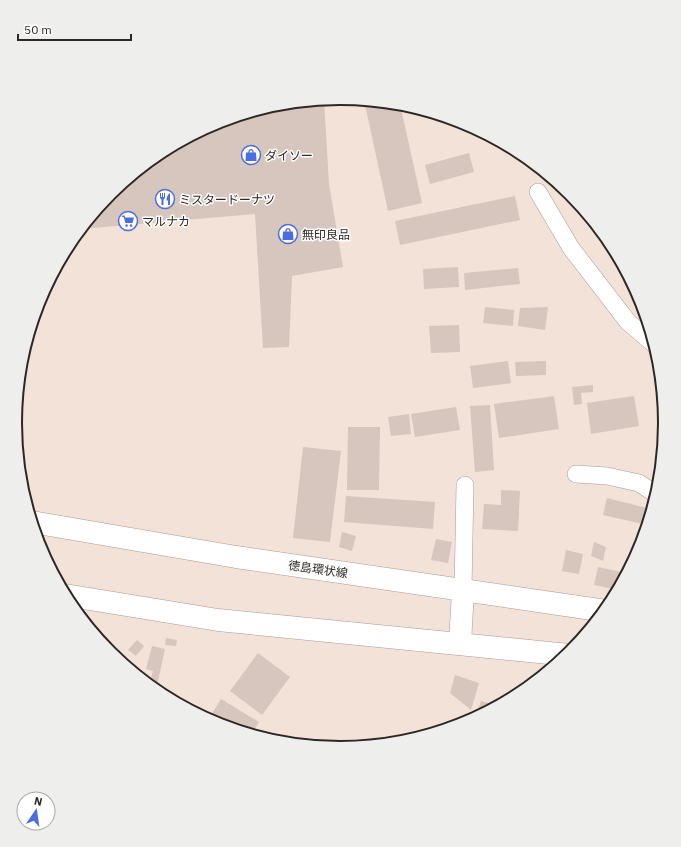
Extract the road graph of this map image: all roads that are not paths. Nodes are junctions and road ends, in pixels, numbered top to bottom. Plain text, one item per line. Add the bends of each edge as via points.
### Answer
1 (538, 192) dead end
2 (647, 338) edge
3 (576, 474) dead end
4 (465, 486) dead end
5 (652, 491) edge
6 (38, 523) edge
7 (463, 591) junction
8 (74, 596) edge
9 (598, 610) edge
10 (460, 643) junction
11 (561, 654) edge

1 - 2 street via 571,248 628,322
3 - 5 street via 607,476 639,483
4 - 7 street
6 - 7 main road, 徳島環状線 via 236,557
7 - 9 main road, 徳島環状線
7 - 10 main road
8 - 10 main road via 218,620
10 - 11 main road

